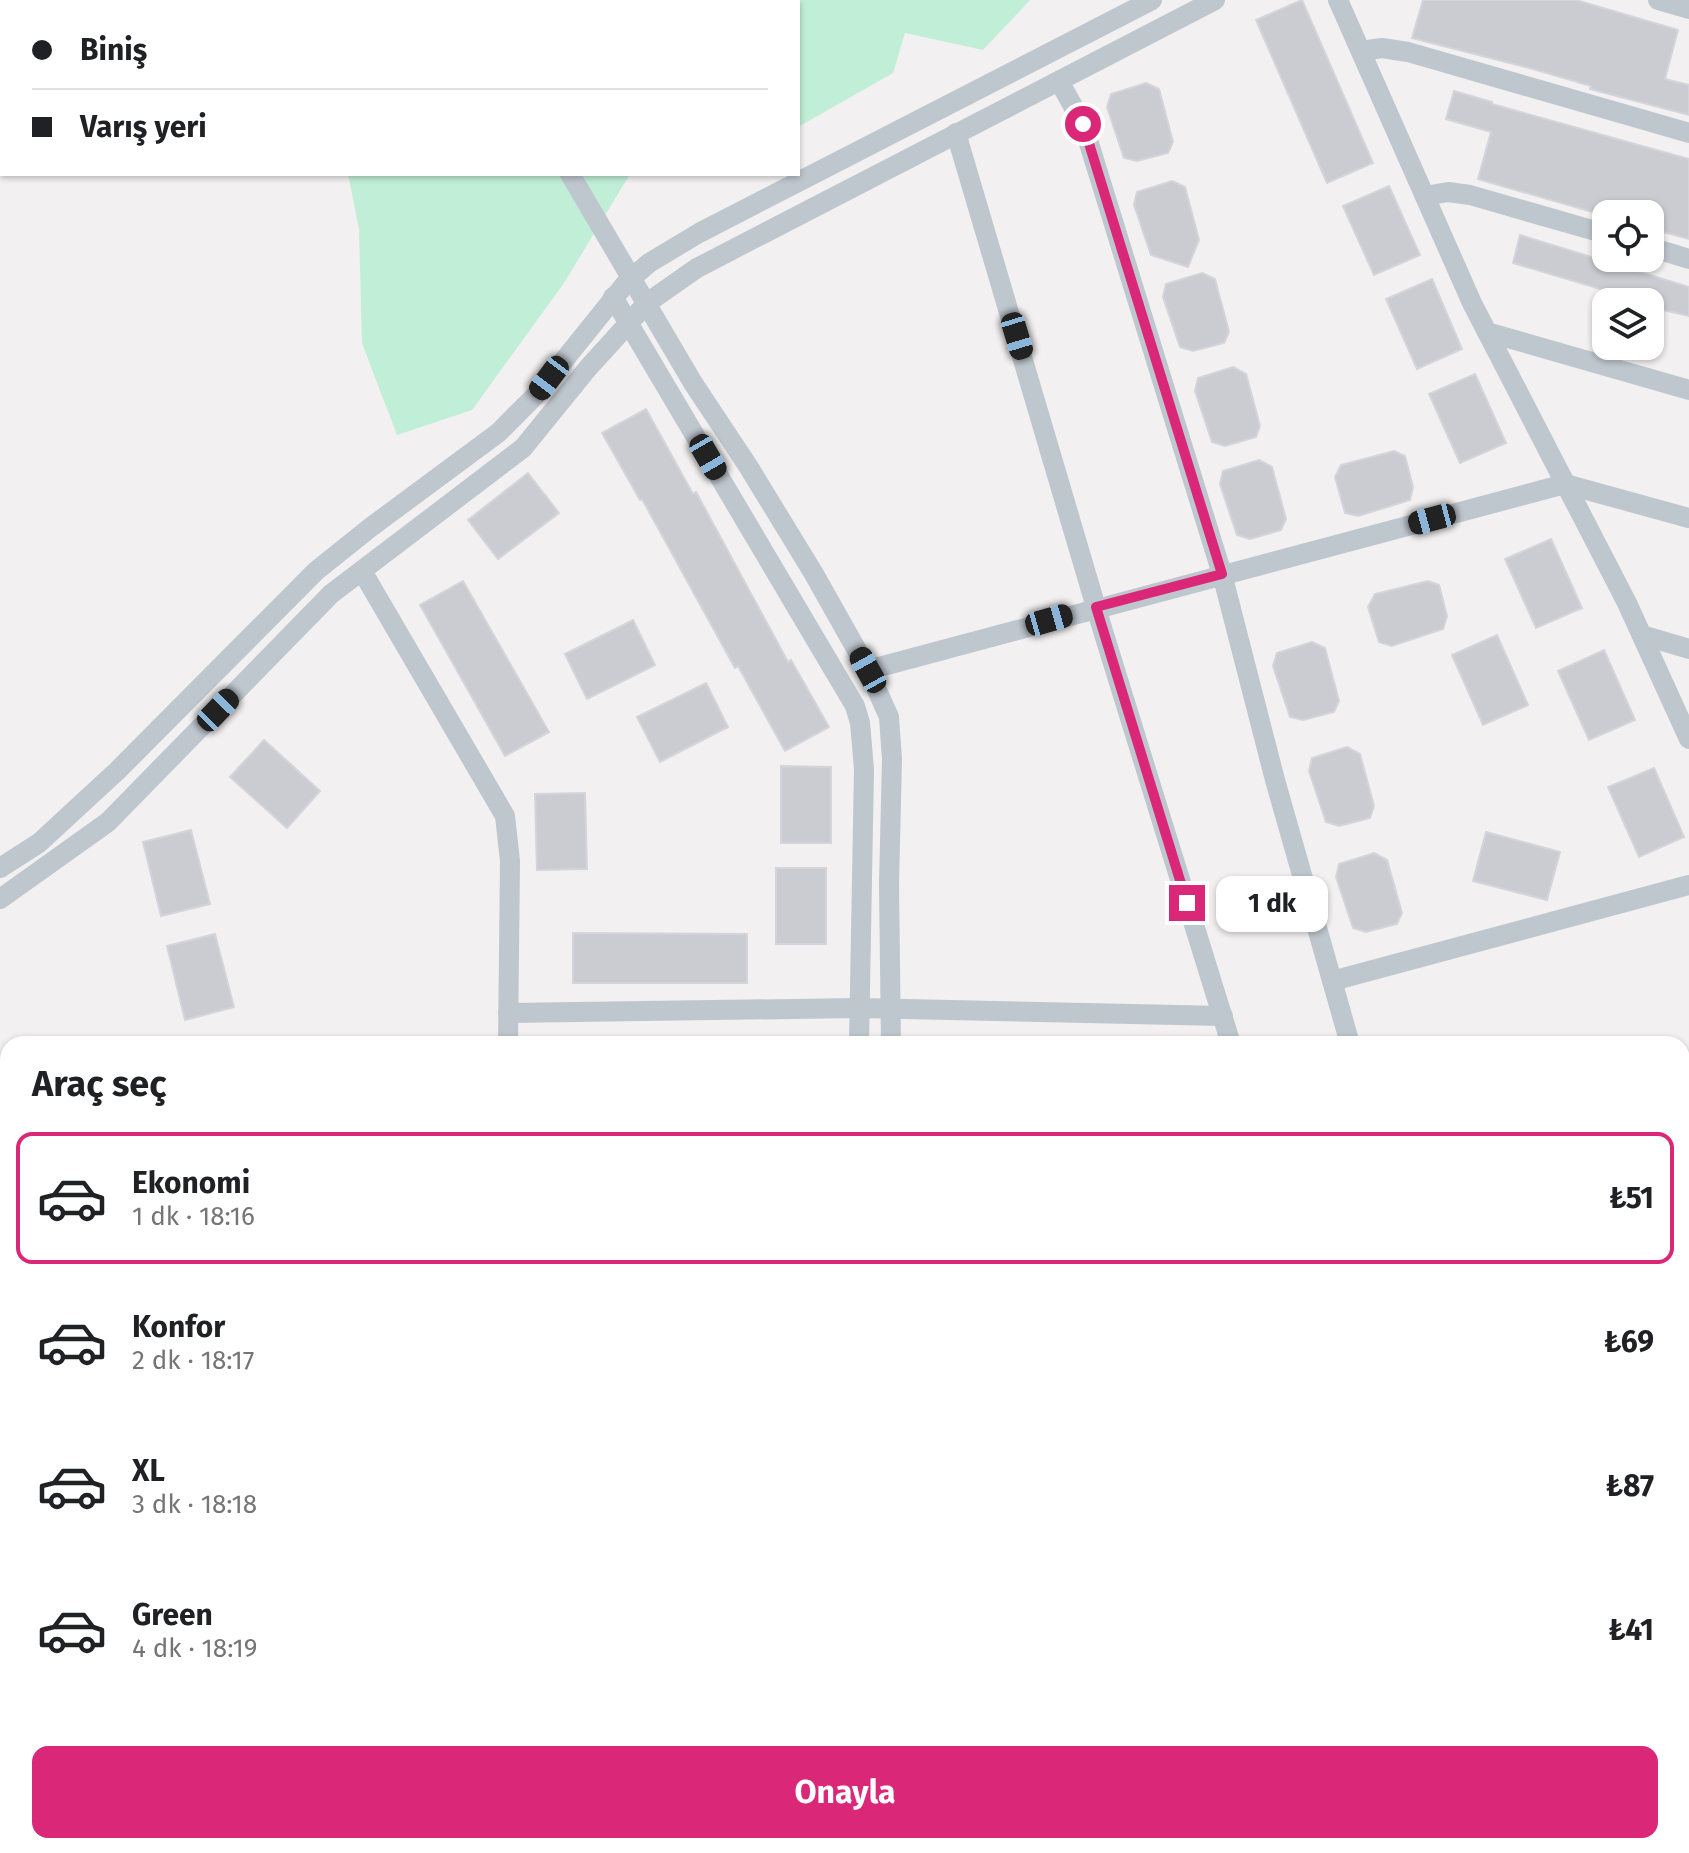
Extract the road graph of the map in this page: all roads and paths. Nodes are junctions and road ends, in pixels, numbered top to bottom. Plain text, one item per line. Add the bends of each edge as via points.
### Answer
1 (1152, 0) edge
2 (1215, 0) edge
3 (1338, 0) edge
4 (1658, 0) edge
5 (1689, 9) edge
6 (1361, 51) junction
7 (1059, 81) junction
8 (956, 133) junction
9 (1689, 133) edge
10 (571, 176) edge
11 (1425, 196) junction
12 (1592, 230) edge
13 (1664, 251) edge
14 (1689, 259) edge
15 (633, 277) junction
16 (613, 297) junction
17 (647, 303) junction
18 (629, 324) junction
19 (1487, 332) junction
20 (1689, 390) edge
21 (1565, 484) junction
22 (1689, 518) edge
23 (362, 571) junction
24 (1222, 574) junction
25 (1096, 607) junction
26 (1642, 635) junction
27 (1689, 649) edge
28 (868, 670) junction
29 (1689, 739) edge
30 (0, 868) edge
31 (1689, 885) edge
32 (0, 899) edge
33 (1332, 981) junction
34 (859, 1008) junction
35 (891, 1010) junction
36 (508, 1013) junction
37 (1223, 1016) junction
38 (508, 1036) edge
39 (859, 1036) edge
40 (891, 1036) edge
41 (1229, 1036) edge
42 (1348, 1036) edge

1 - 15 street via 699,233
2 - 7 street
3 - 6 street
4 - 5 street
6 - 9 street via 1408,52
6 - 11 street
7 - 8 street
7 - 24 street via 1083,124
8 - 17 street via 697,268
8 - 25 street
10 - 15 street
11 - 12 street via 1470,195
11 - 19 street
13 - 14 street
15 - 16 street
15 - 17 street
16 - 18 street
16 - 30 street via 536,395 498,433 316,571 117,771 39,843
17 - 18 street
17 - 28 street
18 - 23 street via 523,448
18 - 34 street via 855,706 864,769
19 - 20 street
19 - 21 street
21 - 22 street
21 - 24 street
21 - 26 street
23 - 32 street via 331,594 108,822
23 - 36 street via 505,816 510,861
24 - 25 street
24 - 33 street
25 - 28 street
25 - 37 street
26 - 27 street
26 - 29 street
28 - 35 street via 889,717 892,759
31 - 33 street
33 - 42 street
34 - 35 street
34 - 36 street
34 - 39 street
35 - 37 street
35 - 40 street
36 - 38 street
37 - 41 street

